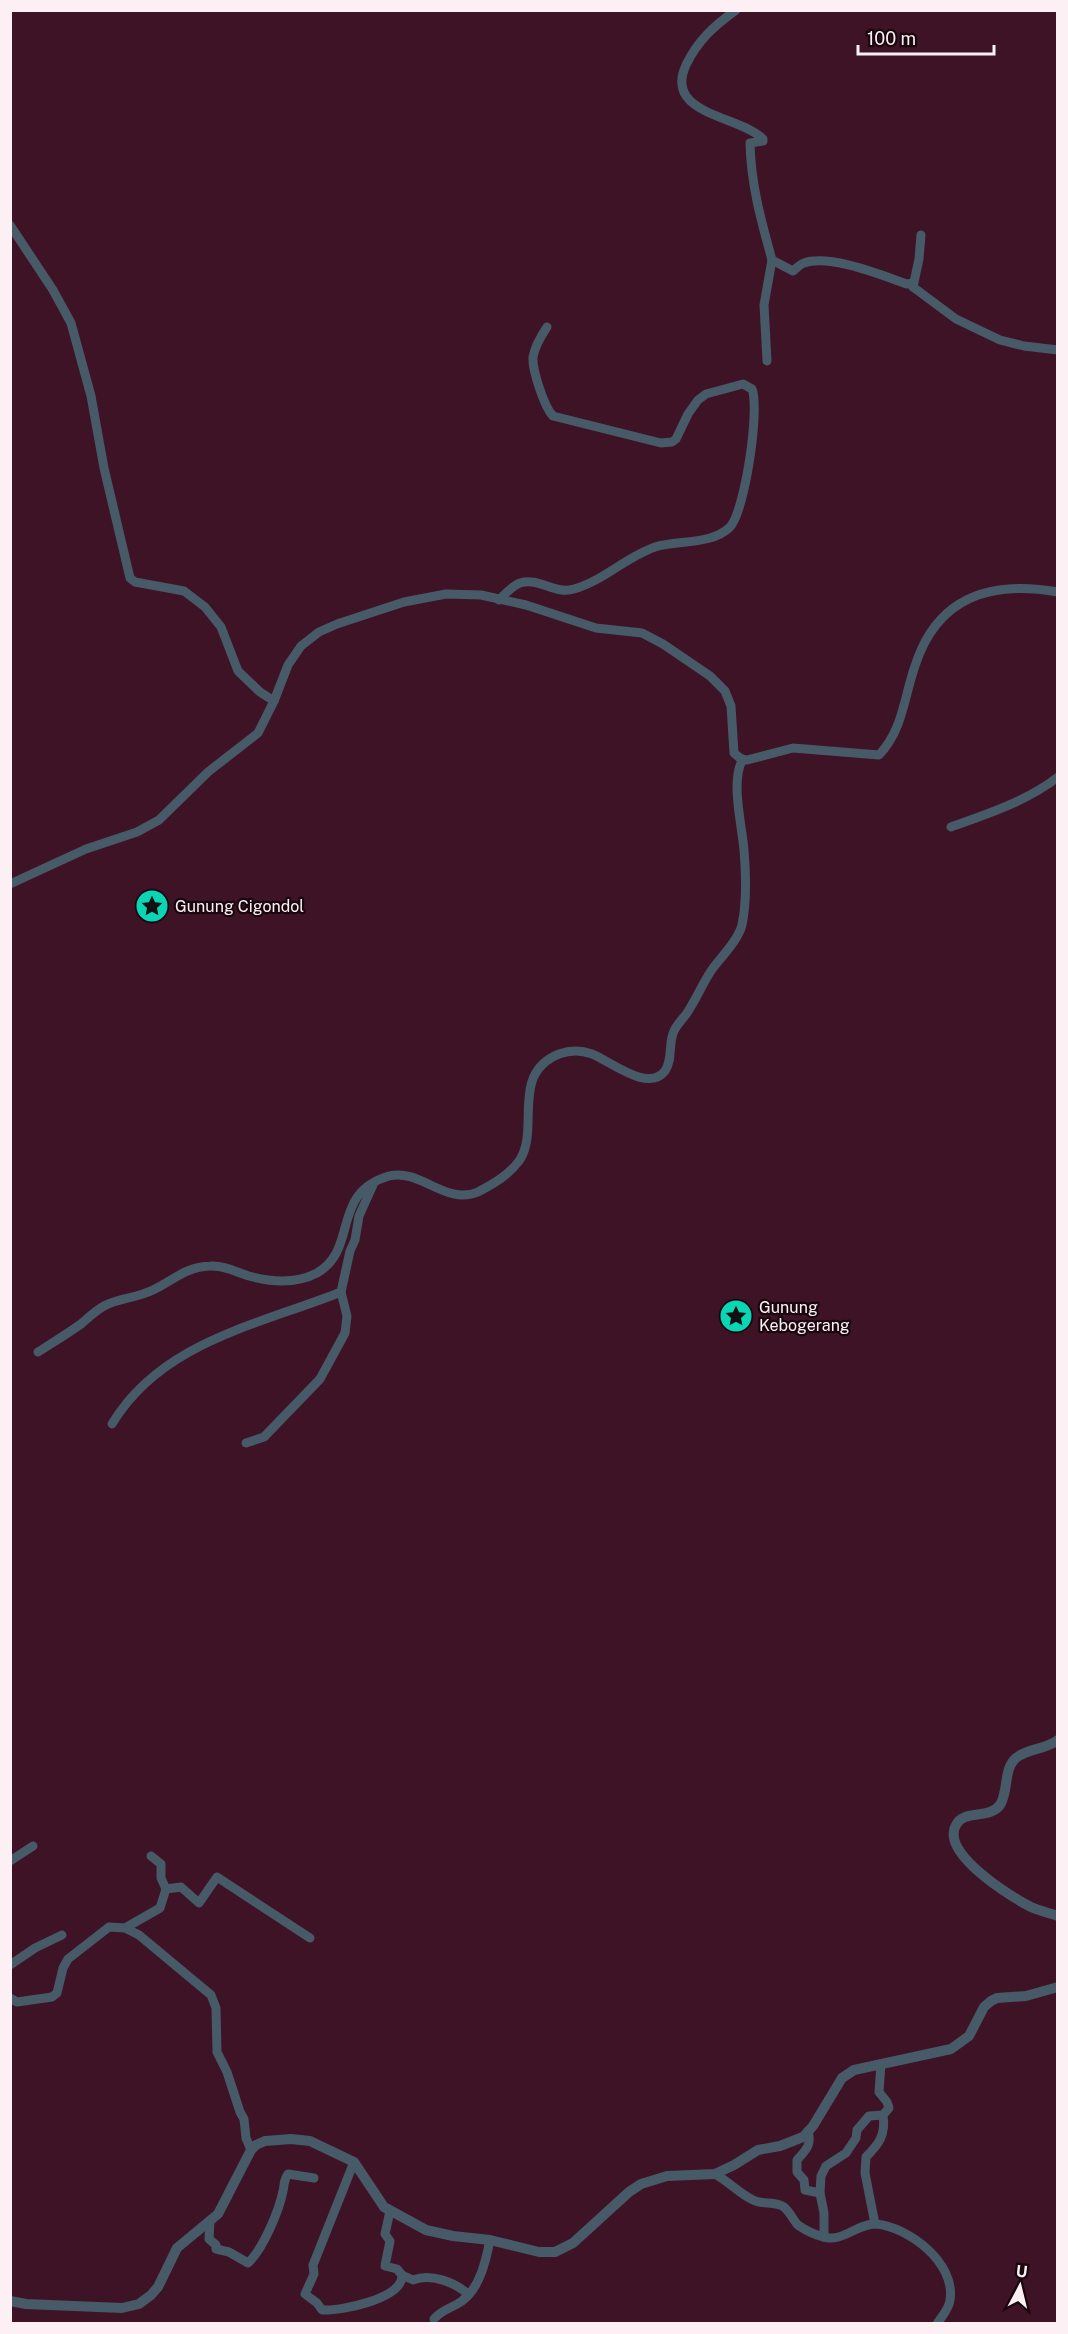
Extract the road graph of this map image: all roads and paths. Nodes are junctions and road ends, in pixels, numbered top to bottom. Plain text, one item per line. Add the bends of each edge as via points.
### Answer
1 (736, 10) edge
2 (10, 225) edge
3 (921, 235) dead end
4 (772, 260) junction
5 (913, 287) junction
6 (547, 327) dead end
7 (1058, 350) edge
8 (767, 361) dead end
9 (1058, 592) edge
10 (499, 600) junction
11 (274, 701) junction
12 (743, 759) junction
13 (1058, 777) edge
14 (951, 827) dead end
15 (10, 884) edge
16 (373, 1185) junction
17 (341, 1292) junction
18 (38, 1352) dead end
19 (112, 1424) dead end
20 (246, 1443) dead end
21 (1058, 1740) edge
22 (33, 1846) dead end
23 (151, 1856) dead end
24 (10, 1861) edge
25 (166, 1889) junction
26 (1058, 1916) edge
27 (125, 1928) junction
28 (62, 1935) dead end
29 (310, 1938) dead end
30 (10, 1965) edge
31 (1058, 1987) edge
32 (10, 1998) edge
33 (881, 2064) junction
34 (884, 2115) junction
35 (808, 2131) junction
36 (250, 2150) junction
37 (354, 2162) junction
38 (715, 2174) junction
39 (314, 2178) dead end
40 (820, 2193) junction
41 (390, 2211) junction
42 (210, 2221) junction
43 (875, 2224) junction
44 (824, 2237) junction
45 (490, 2240) junction
46 (402, 2275) junction
47 (468, 2294) junction
48 (10, 2301) edge
49 (434, 2319) dead end
50 (937, 2324) edge

1 - 4 street via 700,41 685,69 682,85 692,104 763,139 750,143 751,177
2 - 11 street via 72,323 130,578 184,591 206,607 221,627 238,671
3 - 5 street
4 - 5 street via 793,271 804,263 829,261
4 - 8 street via 764,313
5 - 7 street via 956,319 1000,340
6 - 10 street via 534,361 539,386 553,416 669,443 676,439 684,420 702,397 747,385 754,398 751,447 737,514 723,532 653,548 573,590 528,582 519,584
9 - 12 street via 996,590 960,601 943,616 928,633 898,726 879,755 793,747
10 - 11 street via 465,593 435,596 404,602 323,630 295,654
10 - 12 street via 596,628 642,633 663,644 722,686 730,706 734,750
11 - 15 street via 255,737 208,772 159,820
12 - 16 street via 737,777 746,880 741,925 675,1029 665,1070 652,1078 643,1078 591,1053 558,1054 532,1080 522,1156 501,1179 464,1195 398,1176 389,1176
13 - 14 street via 998,810
16 - 17 street via 359,1216
16 - 18 street via 354,1199 342,1241 318,1272 273,1281 219,1266 190,1269 145,1294 102,1307
17 - 19 street via 198,1346 139,1388
17 - 20 street via 347,1316 345,1333 320,1378 264,1437
21 - 26 street via 1016,1758 1010,1764 998,1807 961,1820 953,1835 966,1860 986,1877 1028,1905
22 - 24 street
23 - 25 street via 161,1864
25 - 27 street via 160,1908
25 - 29 street via 182,1887 199,1903 217,1877
27 - 32 street via 110,1927 68,1959 57,1993 51,1997 17,2002
27 - 36 street via 145,1939 211,1995 216,2008 217,2052 244,2119
28 - 30 street
31 - 33 street via 997,1998 984,2007 969,2036 951,2049
33 - 34 street via 879,2092 889,2108
33 - 35 street via 854,2070 843,2078
34 - 40 street via 869,2116 846,2153 826,2166
34 - 43 street via 880,2143 866,2157 865,2173
35 - 38 street via 790,2143 758,2150
35 - 40 street via 811,2140 797,2160 797,2172 804,2180 805,2190
36 - 37 street via 265,2141 300,2139
36 - 42 street via 218,2214
37 - 41 street
37 - 46 street via 305,2294 322,2310 336,2310 397,2289
38 - 44 street via 754,2201 783,2206 798,2225
38 - 45 street via 668,2176 641,2184 562,2250 538,2252
39 - 42 street via 288,2174 273,2222 248,2263 216,2249 209,2240
40 - 44 street
41 - 45 street via 432,2232
41 - 46 street via 385,2266
42 - 48 street via 177,2248 158,2287 139,2304 103,2307
43 - 44 street via 837,2237
43 - 50 street via 913,2239 944,2268 950,2298
45 - 47 street via 480,2276
46 - 47 street via 413,2280 422,2277 455,2283
47 - 49 street

